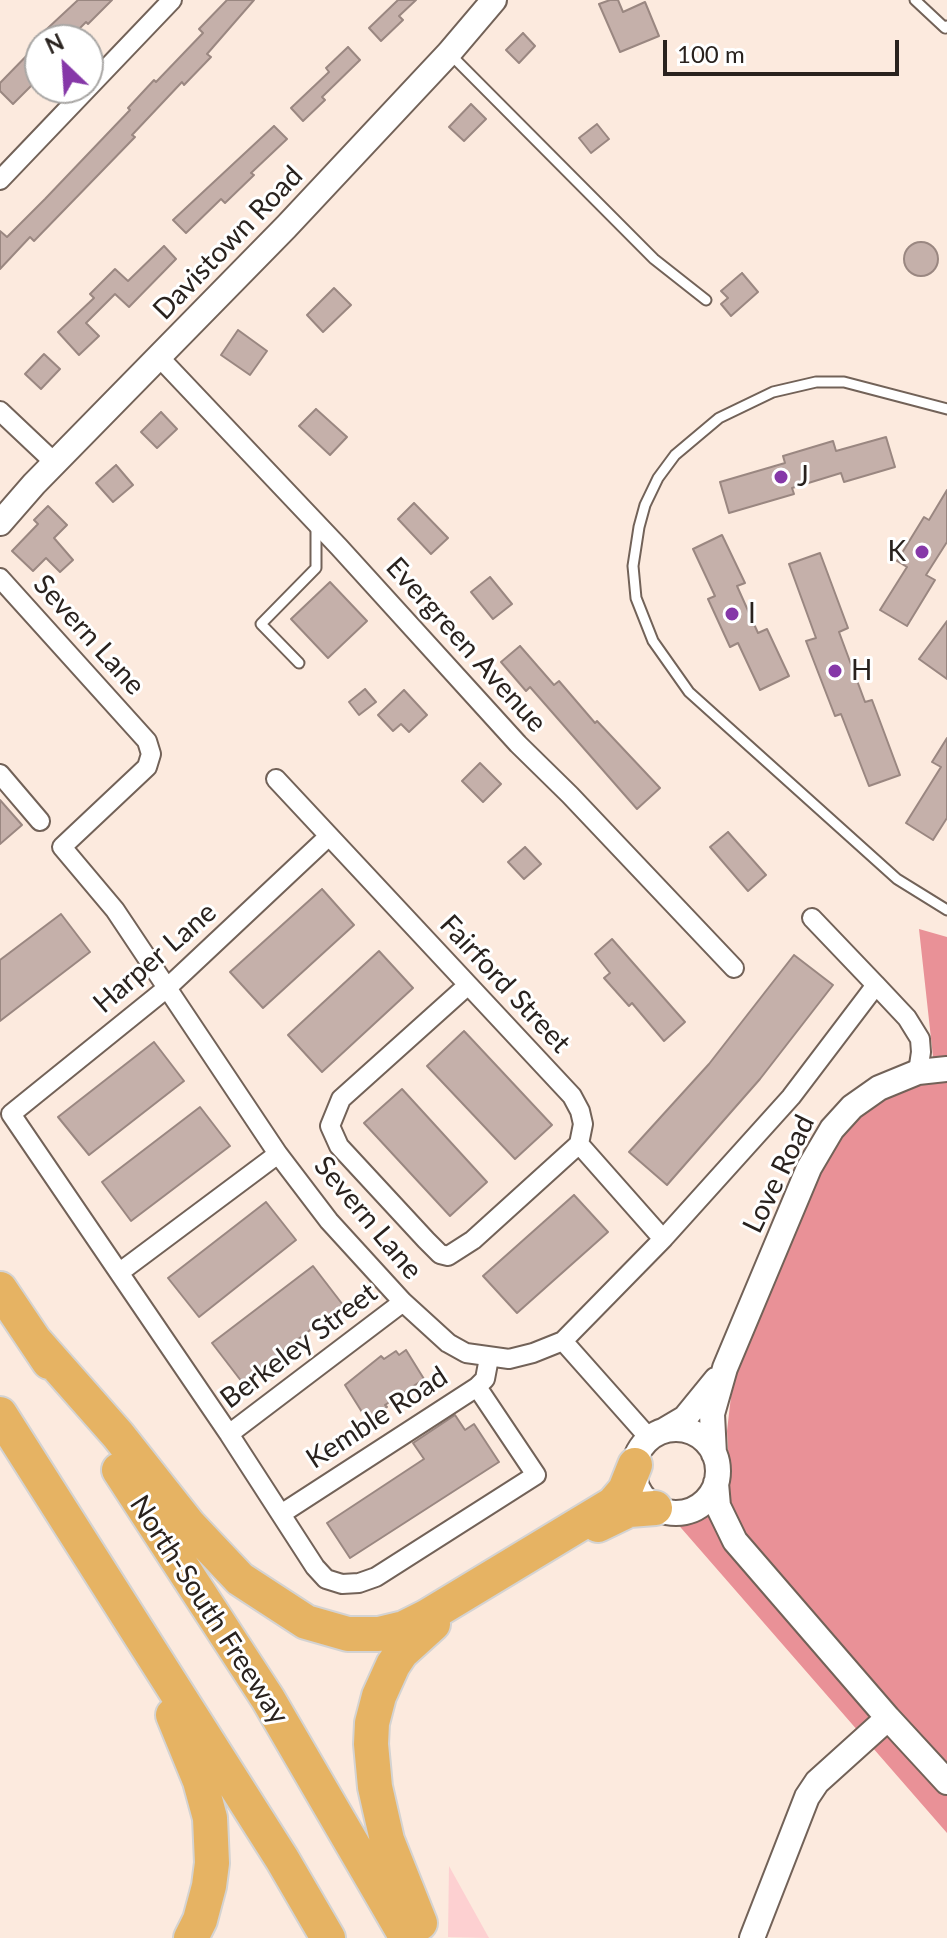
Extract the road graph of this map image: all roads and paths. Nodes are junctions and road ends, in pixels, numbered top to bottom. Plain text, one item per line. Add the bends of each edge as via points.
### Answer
1 (172, 0) edge
2 (494, 0) edge
3 (915, 0) edge
4 (947, 26) edge
5 (449, 53) junction
6 (0, 180) edge
7 (706, 300) dead end
8 (159, 357) junction
9 (947, 409) edge
10 (0, 411) edge
11 (55, 463) junction
12 (0, 523) edge
13 (317, 523) junction
14 (0, 578) edge
15 (299, 663) dead end
16 (0, 774) edge
17 (276, 779) dead end
18 (40, 821) dead end
19 (329, 836) junction
20 (947, 910) edge
21 (812, 918) dead end
22 (734, 968) dead end
23 (468, 985) junction
24 (876, 985) junction
25 (167, 988) junction
26 (947, 1069) edge
27 (918, 1072) junction
28 (579, 1144) junction
29 (278, 1154) junction
30 (663, 1239) junction
31 (120, 1272) junction
32 (0, 1289) edge
33 (403, 1302) junction
34 (563, 1341) junction
35 (36, 1342) junction
36 (489, 1358) junction
37 (725, 1368) junction
38 (477, 1387) junction
39 (0, 1414) edge
40 (229, 1434) junction
41 (648, 1446) junction
42 (714, 1454) junction
43 (716, 1483) junction
44 (667, 1510) junction
45 (281, 1514) junction
46 (735, 1541) junction
47 (93, 1558) junction
48 (888, 1718) junction
49 (947, 1782) edge
50 (191, 1938) edge
51 (328, 1938) edge
52 (407, 1938) edge
53 (426, 1938) edge
54 (752, 1938) edge

1 - 6 street
2 - 5 street, Davistown Road
3 - 4 lane
5 - 7 lane via 654,259
5 - 8 street, Davistown Road
8 - 11 street, Davistown Road
8 - 13 street, Evergreen Avenue
9 - 20 lane via 844,382 816,382 773,392 719,418 675,455 658,478 645,505 633,566 636,598 653,641 689,692 897,879
10 - 11 street
11 - 12 street, Davistown Road
13 - 15 lane via 316,568 261,624
13 - 22 street, Evergreen Avenue via 518,744
14 - 25 street, Severn Lane via 147,741 147,767 62,847 115,910
16 - 18 street
17 - 19 street, Fairford Street
19 - 23 street, Fairford Street
19 - 25 street, Harper Lane
21 - 24 street
23 - 28 street, Fairford Street via 572,1096 583,1124
23 - 28 street via 341,1099 330,1126 339,1146 426,1240 448,1256 473,1240
24 - 27 street via 920,1039
24 - 30 street, Severn Lane via 791,1097
25 - 29 street, Severn Lane
25 - 31 street, Harper Lane via 11,1114
26 - 27 street, Love Road
27 - 37 street, Love Road via 879,1088 832,1129 809,1168
28 - 30 street
29 - 31 street
29 - 33 street, Severn Lane via 329,1221
30 - 34 street, Severn Lane
31 - 40 street
32 - 35 highway, North-South Freeway
33 - 36 street, Severn Lane via 448,1343
33 - 40 street, Berkeley Street
34 - 36 street, Severn Lane via 509,1359
34 - 41 street
35 - 41 highway via 240,1579 306,1622 348,1634 404,1628 613,1504
35 - 52 highway, North-South Freeway via 268,1699
36 - 38 street, Kemble Road via 485,1379
37 - 41 street, Love Road via 691,1412
37 - 42 street, Love Road via 712,1414
38 - 45 street, Kemble Road
38 - 45 street via 536,1475 359,1583 326,1579
39 - 47 highway
40 - 45 street
41 - 42 street via 676,1430 693,1433
41 - 44 street via 639,1491
42 - 43 street
43 - 44 street via 692,1510
43 - 46 street via 718,1506
44 - 46 street
44 - 53 highway via 629,1510 611,1517 433,1624 393,1665 372,1723 372,1766 387,1840
46 - 48 street
47 - 50 highway via 172,1713 210,1818 212,1863 204,1908
47 - 51 highway
48 - 49 street
48 - 54 street via 807,1797

